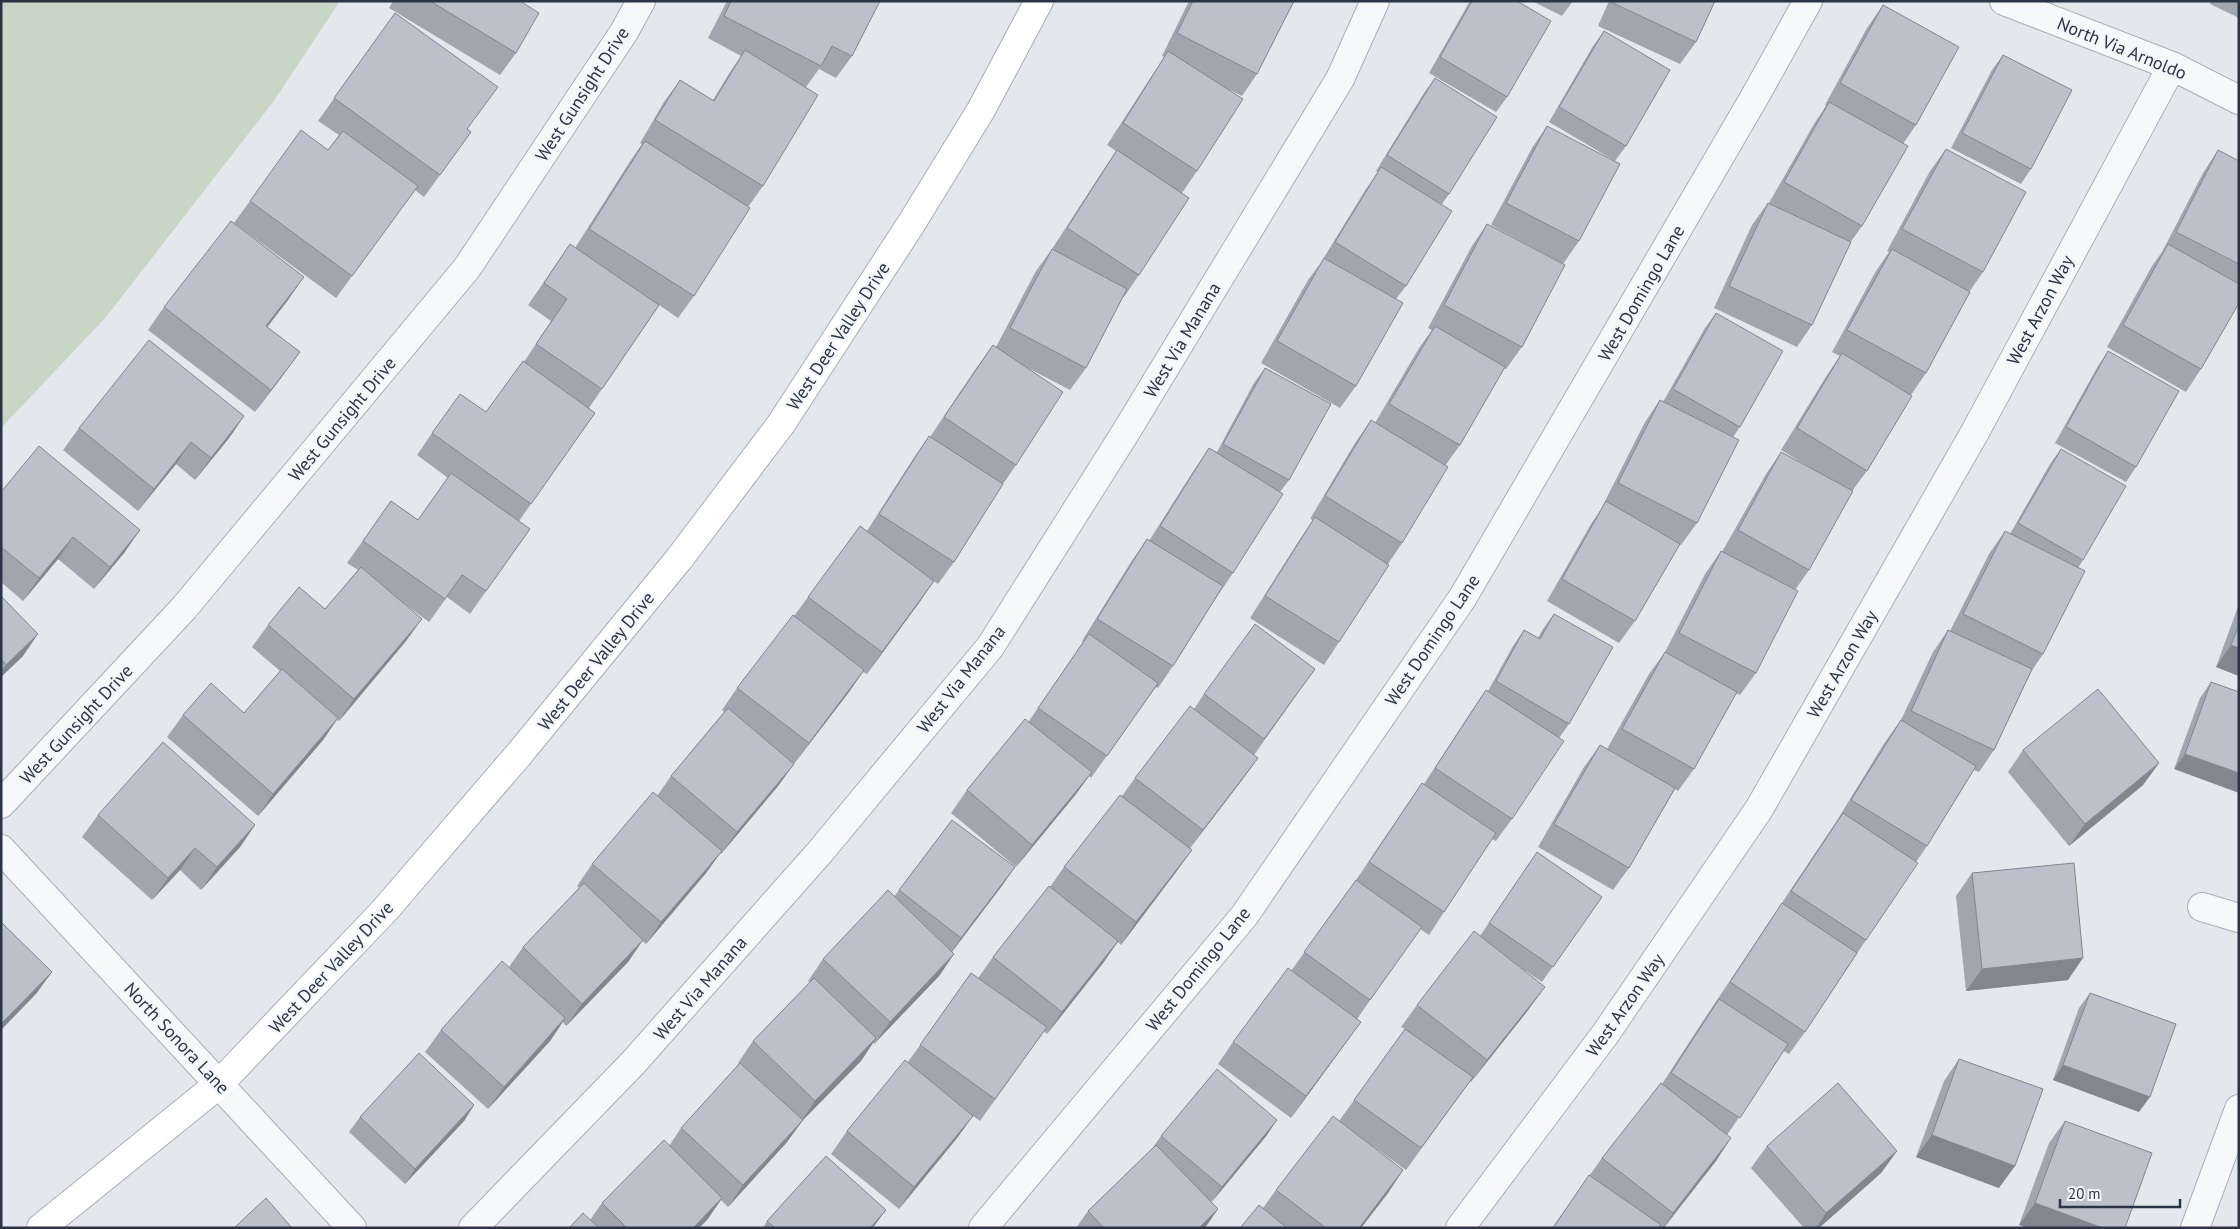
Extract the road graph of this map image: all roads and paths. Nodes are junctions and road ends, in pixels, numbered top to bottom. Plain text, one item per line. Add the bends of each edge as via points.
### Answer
1 (641, 1) edge
2 (1039, 1) edge
3 (1375, 1) edge
4 (1808, 1) edge
5 (2004, 1) edge
6 (2172, 66) junction
7 (2239, 100) edge
8 (1, 804) edge
9 (1, 849) edge
10 (2202, 907) dead end
11 (2239, 918) edge
12 (219, 1084) junction
13 (2239, 1109) edge
14 (41, 1228) edge
15 (352, 1228) edge
16 (473, 1228) edge
17 (983, 1228) edge
18 (1460, 1228) edge
19 (2195, 1228) edge

1 - 8 street, West Gunsight Drive via 624,32 467,268 184,608
2 - 12 street, West Deer Valley Drive via 981,110 911,224 781,424 679,559 520,753 385,910
3 - 16 street, West Via Manana via 1340,79 1130,427 990,647 820,852 633,1063
4 - 17 street, West Domingo Lane via 1463,597 1244,916
5 - 6 street, North Via Arnoldo
6 - 7 street, North Via Arnoldo
6 - 18 street, West Arzon Way via 1975,432 1759,808 1606,1033
9 - 12 street, North Sonora Lane
10 - 11 street
12 - 14 street, West Deer Valley Drive
12 - 15 street, North Sonora Lane
13 - 19 street

